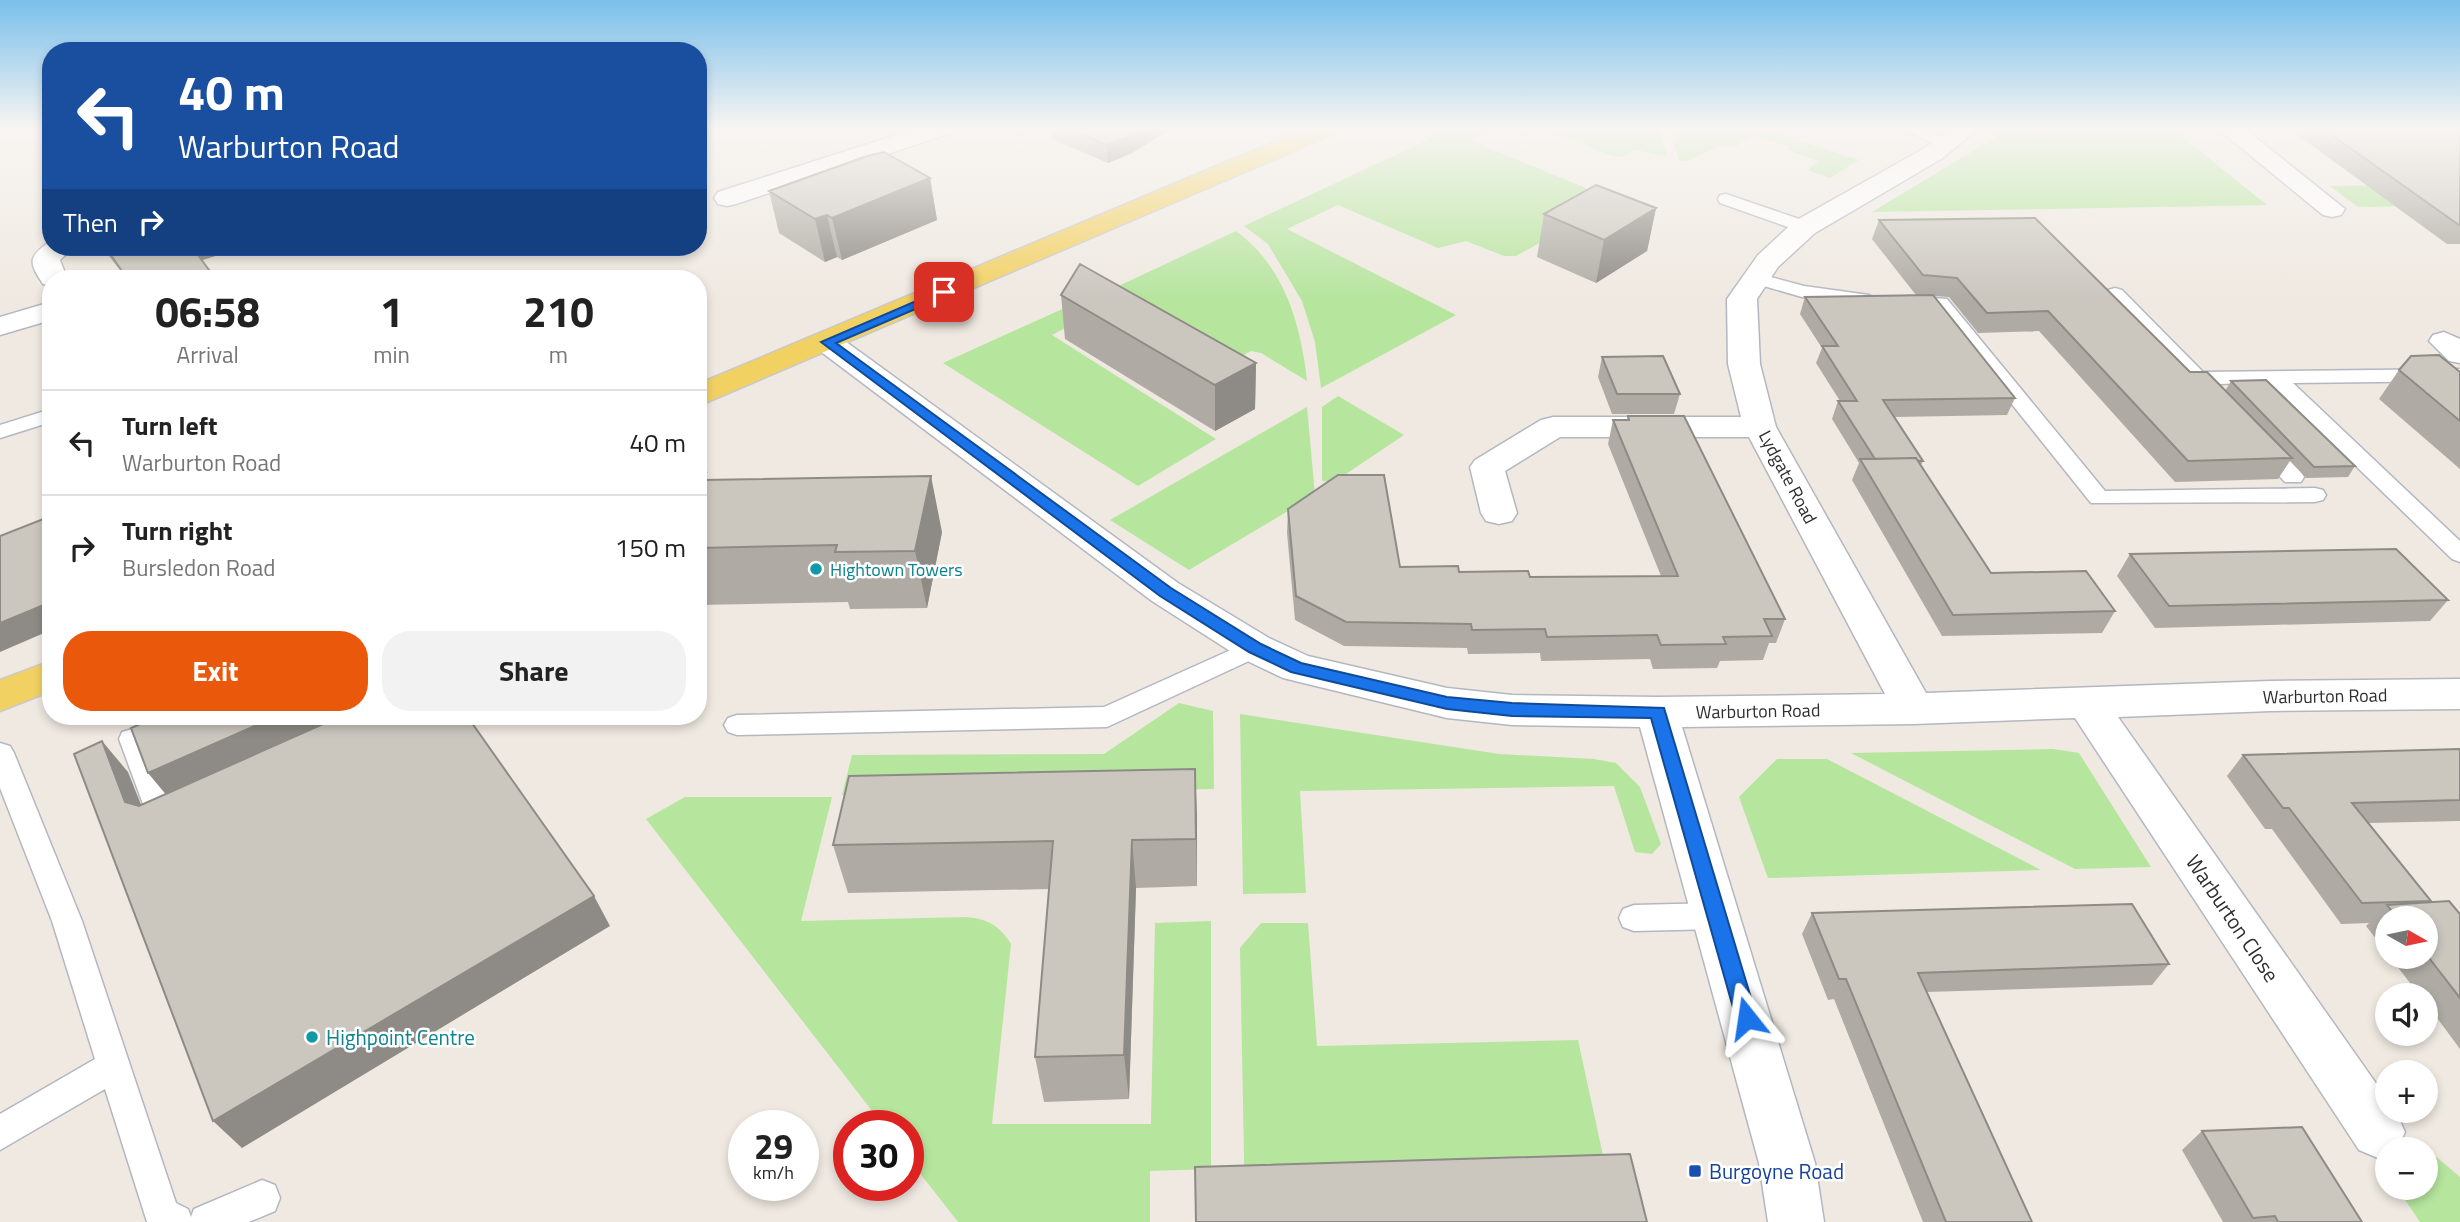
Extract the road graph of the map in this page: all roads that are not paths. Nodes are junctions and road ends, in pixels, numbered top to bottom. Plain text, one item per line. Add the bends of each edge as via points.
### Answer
1 (767, 185) edge
2 (1194, 185) edge
3 (1876, 185) edge
4 (2302, 185) edge
5 (727, 198) dead end
6 (1726, 198) dead end
7 (2333, 209) dead end
8 (1805, 227) junction
9 (1756, 278) junction
10 (2115, 294) edge
11 (42, 314) edge
12 (0, 326) edge
13 (827, 342) junction
14 (2460, 374) edge
15 (2275, 377) junction
16 (2198, 378) junction
17 (707, 392) edge
18 (2227, 408) edge
19 (42, 418) edge
20 (1760, 427) junction
21 (2245, 428) edge
22 (0, 432) edge
23 (2293, 477) dead end
24 (2315, 495) dead end
25 (1499, 513) dead end
26 (2460, 554) edge
27 (1255, 648) junction
28 (42, 679) edge
29 (2460, 694) edge
30 (0, 696) edge
31 (2087, 704) junction
32 (1914, 709) junction
33 (1657, 712) junction
34 (737, 725) dead end
35 (132, 739) edge
36 (0, 753) edge
37 (188, 812) edge
38 (1717, 916) junction
39 (1634, 918) dead end
40 (114, 1066) junction
41 (2378, 1132) dead end
42 (0, 1133) edge
43 (262, 1198) dead end
44 (175, 1222) edge
45 (207, 1222) edge
46 (1796, 1222) edge

1 - 5 street
2 - 13 main road
3 - 8 street, Lydgate Road
4 - 7 street
6 - 8 lane
8 - 9 street, Lydgate Road
9 - 20 street, Lydgate Road via 1742,299 1744,364
9 - 24 lane via 1866,301 1940,303 2099,498
10 - 16 lane
11 - 12 street
13 - 17 main road
13 - 27 street, Warburton Road via 1165,592
14 - 15 lane
15 - 16 lane
15 - 26 lane
16 - 18 lane
19 - 22 lane
20 - 25 street via 1553,427 1486,467
20 - 32 street, Lydgate Road
21 - 23 lane
27 - 33 street, Warburton Road via 1297,668 1447,703 1512,710
27 - 34 lane via 1107,717
28 - 30 main road
29 - 31 street, Warburton Road
31 - 32 street, Warburton Road
31 - 41 street, Warburton Close
32 - 33 street, Warburton Road
33 - 38 street
35 - 37 lane via 164,823
36 - 40 lane via 67,921
38 - 39 lane
38 - 46 street via 1787,1163
40 - 42 lane
40 - 44 lane via 162,1215
43 - 45 lane

